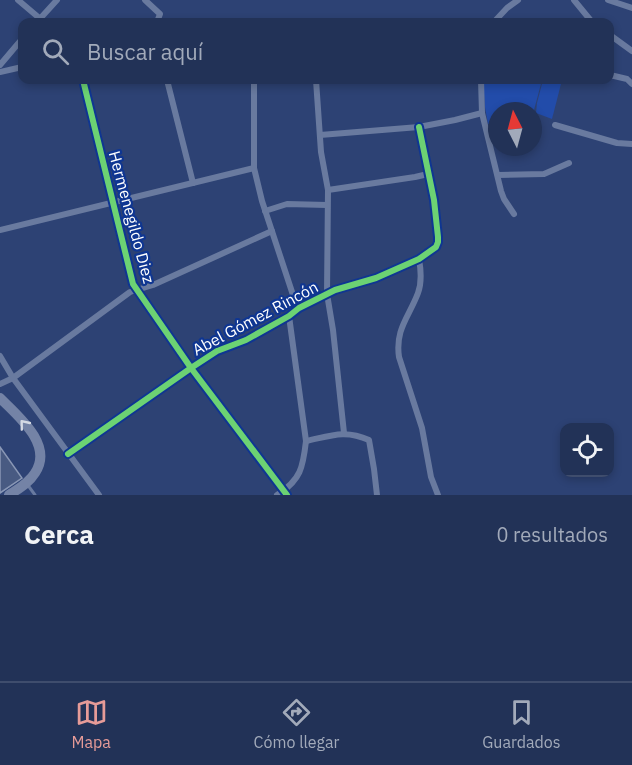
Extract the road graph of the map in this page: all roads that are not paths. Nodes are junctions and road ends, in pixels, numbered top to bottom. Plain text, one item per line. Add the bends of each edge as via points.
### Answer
1 (18, 0) edge
2 (57, 0) edge
3 (145, 0) edge
4 (518, 0) edge
5 (574, 0) edge
6 (608, 0) edge
7 (632, 8) edge
8 (38, 18) edge
9 (43, 18) edge
10 (158, 18) edge
11 (498, 18) edge
12 (589, 18) edge
13 (614, 38) edge
14 (18, 44) edge
15 (632, 51) edge
16 (0, 65) edge
17 (18, 68) edge
18 (0, 72) edge
19 (614, 76) edge
20 (84, 84) edge
21 (168, 84) edge
22 (254, 84) edge
23 (316, 84) edge
24 (481, 84) edge
25 (632, 84) edge
26 (482, 112) junction
27 (555, 125) dead end
28 (418, 127) junction
29 (320, 135) junction
30 (632, 144) edge
31 (569, 163) dead end
32 (254, 168) junction
33 (428, 174) junction
34 (498, 175) junction
35 (193, 183) junction
36 (328, 190) junction
37 (112, 203) junction
38 (327, 205) junction
39 (265, 211) junction
40 (514, 214) dead end
41 (0, 230) edge
42 (272, 231) junction
43 (419, 259) junction
44 (136, 290) junction
45 (327, 294) junction
46 (299, 308) junction
47 (289, 316) junction
48 (0, 356) edge
49 (190, 368) junction
50 (12, 378) junction
51 (0, 384) edge
52 (0, 398) edge
53 (344, 433) junction
54 (306, 441) junction
55 (68, 454) junction
56 (26, 483) junction
57 (286, 493) edge
58 (9, 495) edge
59 (34, 495) edge
60 (99, 495) edge
61 (277, 495) edge
62 (377, 495) edge
63 (438, 495) edge

1 - 8 street
2 - 9 street
3 - 10 street via 160,14
4 - 11 street
5 - 12 street
6 - 7 street
13 - 15 street
14 - 16 street
17 - 18 street
19 - 25 street
20 - 37 street, Hermenegildo Diez
21 - 35 street
22 - 32 street
23 - 29 street
24 - 26 street
26 - 28 street
26 - 34 street
27 - 30 street
28 - 29 street
28 - 33 street
29 - 36 street
31 - 34 street via 544,174
32 - 35 street
32 - 39 street
33 - 36 street
33 - 43 street, Abel Gómez Rincón via 438,242
34 - 40 street via 504,199
35 - 37 street
36 - 38 street
37 - 41 street
37 - 44 street, Hermenegildo Diez
38 - 39 street via 287,204
38 - 45 street
39 - 42 street
42 - 44 street
42 - 46 street
43 - 45 street, Abel Gómez Rincón
43 - 63 street via 419,292 400,331 398,346
44 - 49 street, Hermenegildo Diez
44 - 50 street
45 - 46 street, Abel Gómez Rincón
45 - 53 street
46 - 47 street, Abel Gómez Rincón
47 - 49 street, Abel Gómez Rincón
47 - 54 street
48 - 50 street
49 - 55 street, Abel Gómez Rincón
49 - 57 street, Hermenegildo Diez
50 - 51 street
50 - 55 street
56 -> 52 main road via 40,462 38,443
53 - 54 street
53 - 62 street via 369,440
54 - 57 street via 299,473
55 - 60 street
56 - 58 main road
56 - 59 lane
57 - 61 street

